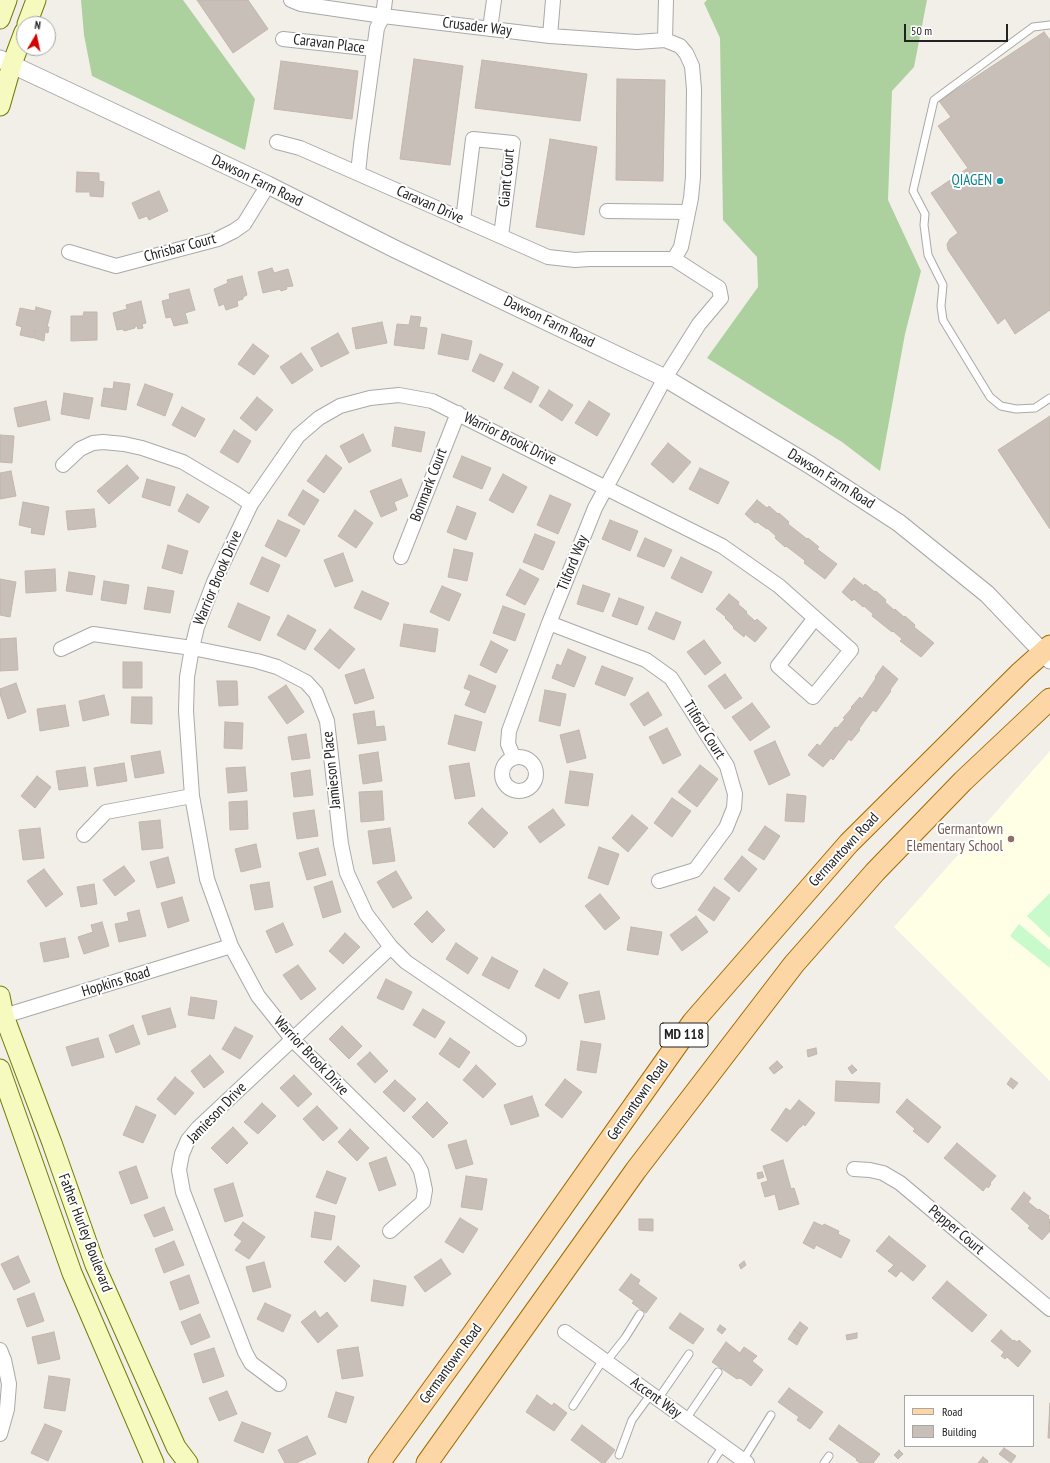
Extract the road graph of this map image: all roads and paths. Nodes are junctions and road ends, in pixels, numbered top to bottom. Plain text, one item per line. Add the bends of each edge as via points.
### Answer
1 (7, 0) edge
2 (36, 0) edge
3 (291, 0) edge
4 (385, 0) edge
5 (494, 0) edge
6 (553, 0) edge
7 (666, 0) edge
8 (30, 16) edge
9 (383, 16) junction
10 (0, 19) edge
11 (1050, 25) edge
12 (490, 29) junction
13 (550, 36) junction
14 (283, 38) dead end
15 (664, 40) junction
16 (16, 45) edge
17 (374, 49) junction
18 (6, 61) edge
19 (0, 106) edge
20 (278, 142) dead end
21 (358, 173) junction
22 (268, 185) junction
23 (607, 211) dead end
24 (688, 212) junction
25 (463, 220) junction
26 (501, 236) junction
27 (69, 252) dead end
28 (674, 259) junction
29 (665, 378) junction
30 (1050, 398) edge
31 (458, 413) junction
32 (64, 465) dead end
33 (606, 487) junction
34 (251, 504) junction
35 (401, 557) dead end
36 (815, 618) junction
37 (549, 623) junction
38 (61, 648) dead end
39 (192, 648) junction
40 (1048, 653) edge
41 (1050, 699) edge
42 (514, 758) dead end
43 (192, 796) junction
44 (84, 835) dead end
45 (659, 882) dead end
46 (231, 946) junction
47 (391, 947) junction
48 (0, 996) edge
49 (2, 1017) edge
50 (519, 1038) dead end
51 (293, 1040) junction
52 (0, 1069) edge
53 (854, 1169) dead end
54 (390, 1231) dead end
55 (1050, 1309) edge
56 (640, 1314) dead end
57 (564, 1332) dead end
58 (0, 1350) edge
59 (689, 1354) dead end
60 (605, 1361) junction
61 (718, 1372) dead end
62 (279, 1384) dead end
63 (654, 1396) junction
64 (573, 1406) dead end
65 (772, 1415) dead end
66 (686, 1419) junction
67 (0, 1434) edge
68 (723, 1446) junction
69 (619, 1455) dead end
70 (829, 1456) dead end
71 (745, 1461) edge
72 (154, 1463) edge
73 (188, 1463) edge
74 (379, 1463) edge
75 (427, 1463) edge
76 (712, 1463) edge
77 (824, 1463) edge

1 - 10 main road
2 - 8 main road
3 - 9 street, Crusader Way via 301,4
4 - 9 street
5 - 12 street
6 - 13 street
7 - 15 street
9 - 12 street, Crusader Way
9 - 17 street via 377,28
11 - 30 lane via 1033,28 934,100 913,191 925,214 928,255 943,284 943,320 990,396 1001,406 1016,409 1035,408
12 - 13 street, Crusader Way
13 - 15 street, Crusader Way via 637,42
14 - 17 street, Caravan Place
15 - 24 street via 680,46 692,66 693,177
16 - 18 main road
17 - 21 street
18 - 19 main road
18 - 22 street, Dawson Farm Road
20 - 21 street, Caravan Drive via 300,148
21 - 25 street, Caravan Drive
22 - 27 street, Chrisbar Court via 244,224 218,239 116,266
22 - 29 street, Dawson Farm Road via 395,249
23 - 24 street
24 - 28 street via 681,247
25 - 26 street, Caravan Drive
25 - 26 street, Giant Court via 473,139 513,144
26 - 28 street, Caravan Drive via 548,257 563,259
28 - 29 street via 719,288 721,298 699,324
29 - 33 street, Tilford Way
29 - 40 street, Dawson Farm Road via 900,522 987,594
31 - 33 street, Warrior Brook Drive
31 - 34 street, Warrior Brook Drive via 432,401 399,395 370,398 340,406 319,418 298,436
31 - 35 street, Bonmark Court
32 - 34 street via 80,449 93,443 124,444 183,462
33 - 36 street, Warrior Brook Drive via 722,546 779,586
33 - 37 street, Tilford Way via 594,508
34 - 39 street, Warrior Brook Drive via 214,582
36 - 36 street, Warrior Brook Drive via 851,650 813,697 778,666
37 - 42 street, Tilford Way via 509,731 508,744
37 - 45 street, Tilford Court via 646,660 671,678 726,766 735,794 734,808 726,828 695,870
38 - 39 street, Jamieson Place via 92,634
39 - 43 street, Warrior Brook Drive via 187,677 186,711
39 - 47 street, Jamieson Place via 277,666 306,682 316,693 327,721 341,844 347,873 366,914
40 - 74 main road, Germantown Road / MD 118 via 849,843 693,1022
41 - 75 main road, MD 118 via 963,781 876,872 794,964 636,1170
43 - 44 street via 106,812
43 - 46 street, Warrior Brook Drive via 207,879
46 - 49 street, Hopkins Road
46 - 51 street, Warrior Brook Drive via 258,996
47 - 50 street, Jamieson Place via 406,962
47 - 51 street, Jamieson Drive
48 - 49 main road, Father Hurley Boulevard
49 - 73 main road, Father Hurley Boulevard via 52,1143 95,1265 176,1447
51 - 54 street, Warrior Brook Drive via 415,1160 421,1171 425,1190 423,1202
51 - 62 street, Jamieson Drive via 193,1134 182,1154 179,1170 182,1192 245,1352 252,1363
52 - 72 main road, Father Hurley Boulevard via 72,1273
53 - 55 street, Pepper Court via 884,1173 900,1183
56 - 60 lane via 625,1338
57 - 60 street, Accent Way
58 - 67 street via 9,1384 7,1409
59 - 63 lane
60 - 63 street, Accent Way
60 - 64 lane
61 - 66 lane
63 - 66 street, Accent Way
63 - 69 lane via 632,1420
65 - 71 lane
66 - 68 street, Accent Way
68 - 71 street, Accent Way
68 - 76 lane
70 - 77 lane

